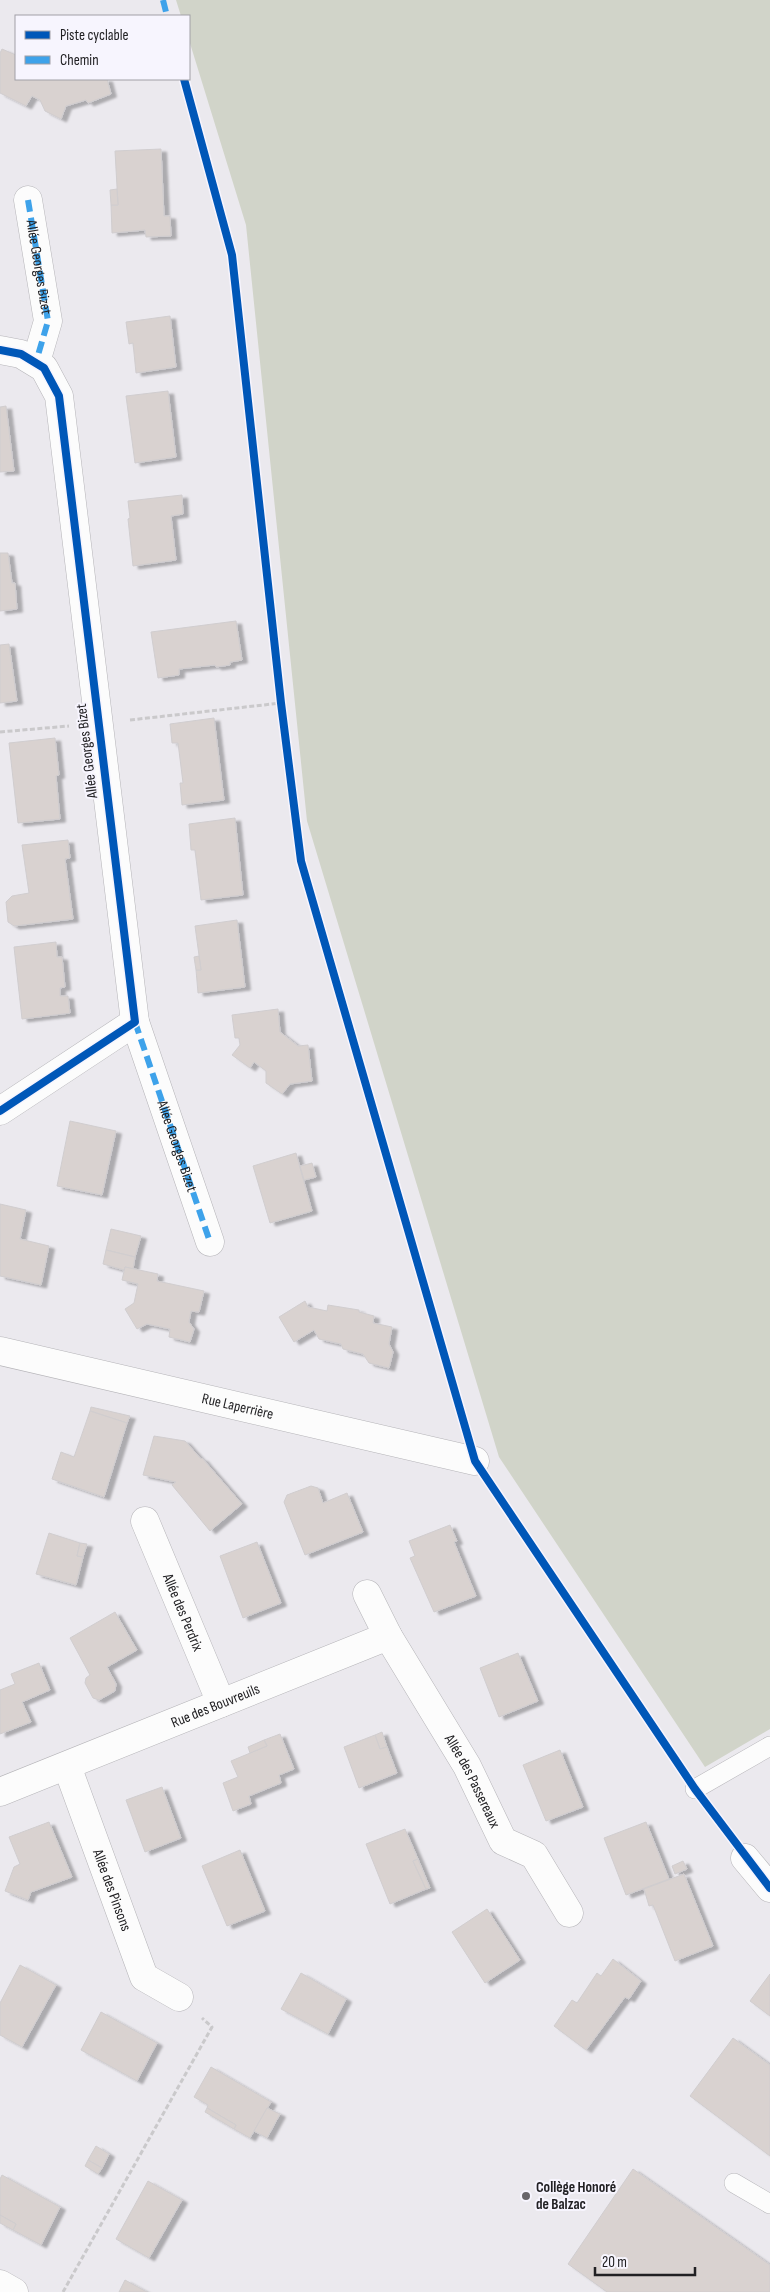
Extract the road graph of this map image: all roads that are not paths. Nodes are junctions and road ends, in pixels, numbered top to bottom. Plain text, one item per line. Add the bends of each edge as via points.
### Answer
1 (28, 200) dead end
2 (0, 350) edge
3 (36, 362) junction
4 (135, 1022) junction
5 (0, 1111) edge
6 (210, 1242) dead end
7 (0, 1351) edge
8 (475, 1461) dead end
9 (145, 1521) dead end
10 (367, 1594) dead end
11 (388, 1636) junction
12 (220, 1704) junction
13 (770, 1746) edge
14 (67, 1766) junction
15 (695, 1789) dead end
16 (0, 1792) edge
17 (745, 1858) dead end
18 (770, 1888) edge
19 (569, 1912) dead end
20 (179, 1997) road end
21 (734, 2182) dead end
22 (770, 2204) edge
23 (0, 2284) edge
24 (14, 2292) edge

1 - 3 street, Allée Georges Bizet via 48,321
2 - 3 street, Allée Georges Bizet via 21,354
3 - 4 street, Allée Georges Bizet via 44,368 59,396
4 - 5 street
4 - 6 street, Allée Georges Bizet
7 - 8 street, Rue Laperrière
9 - 12 street, Allée des Perdrix
10 - 11 street
11 - 12 street, Rue des Bouvreuils
11 - 19 street, Allée des Passereaux via 467,1766 503,1841 534,1855
12 - 14 street, Rue des Bouvreuils
13 - 15 lane
14 - 16 street, Rue des Bouvreuils
14 - 20 street, Allée des Pinsons via 144,1977
17 - 18 street
21 - 22 lane
23 - 24 street

